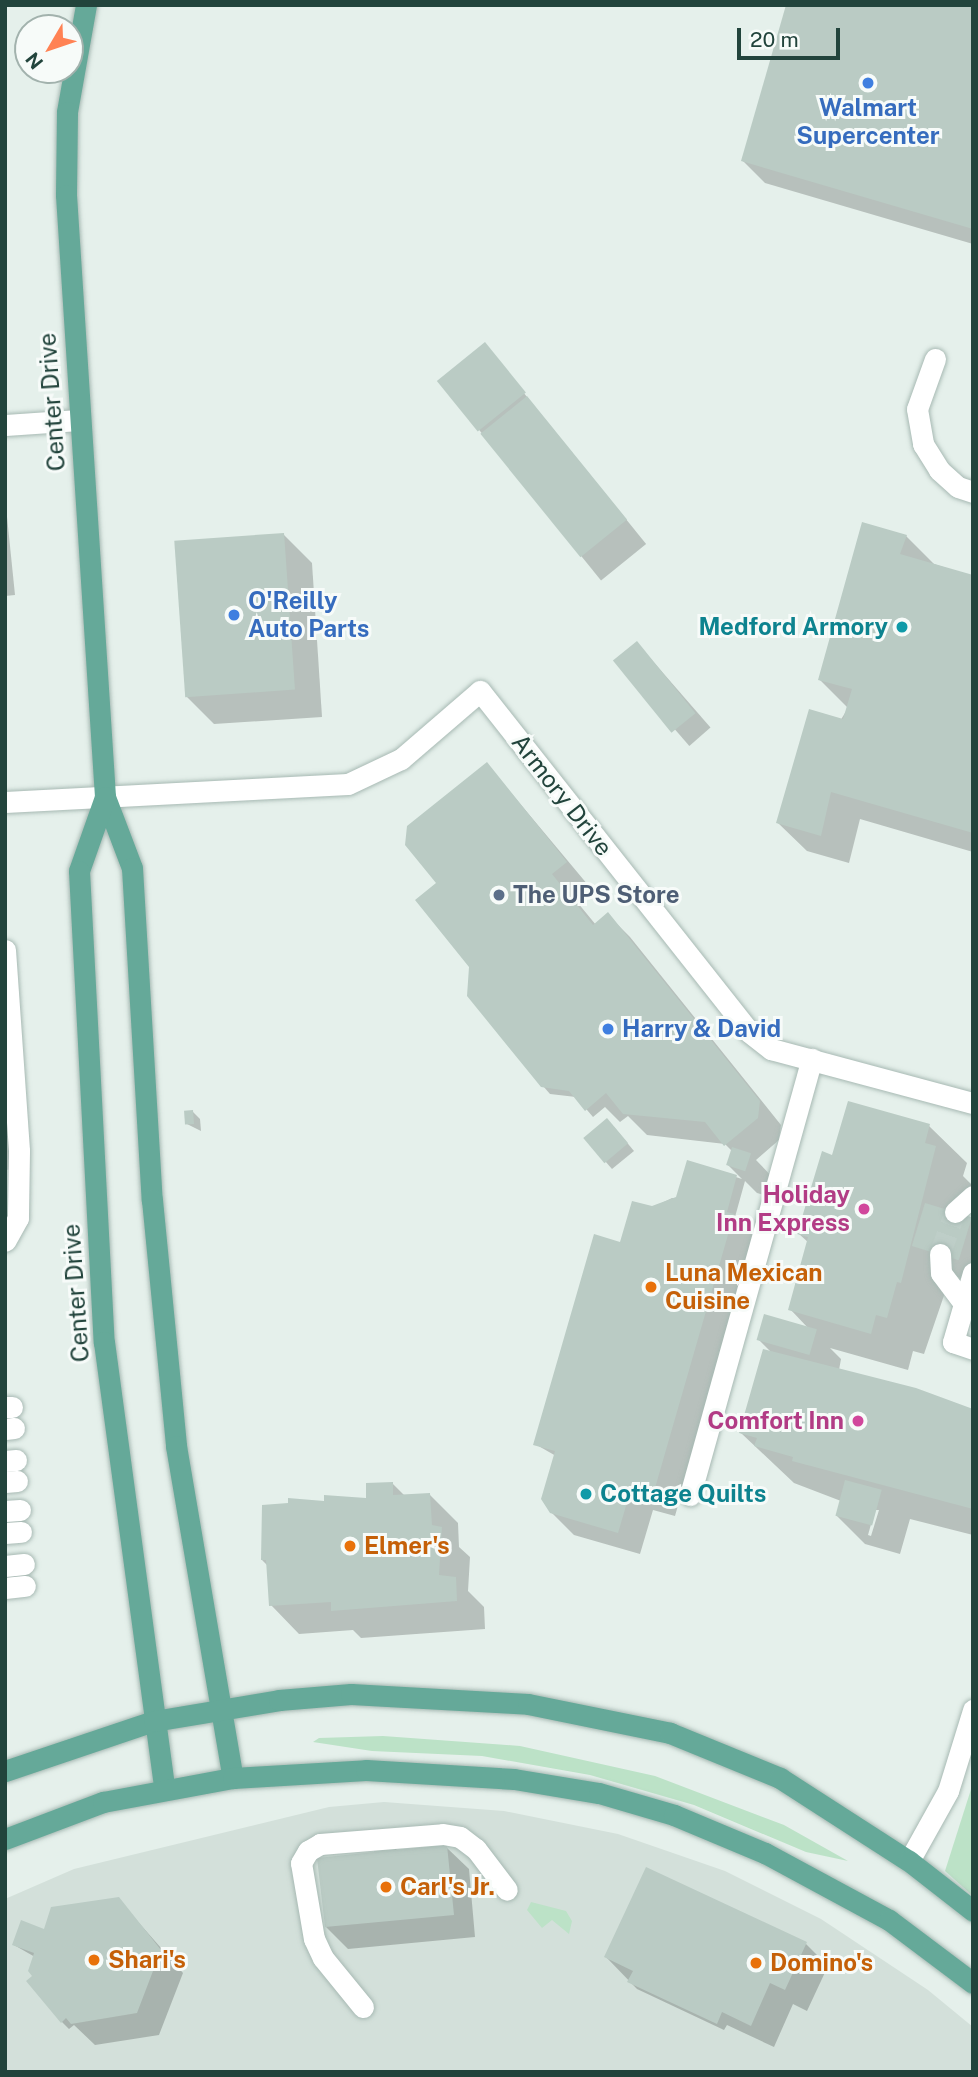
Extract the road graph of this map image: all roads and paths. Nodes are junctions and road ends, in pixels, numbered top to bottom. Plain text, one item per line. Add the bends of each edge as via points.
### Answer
1 (86, 5) edge
2 (935, 359) dead end
3 (79, 420) junction
4 (5, 425) edge
5 (973, 492) edge
6 (105, 797) junction
7 (5, 802) edge
8 (5, 950) edge
9 (812, 1059) junction
10 (973, 1103) edge
11 (973, 1196) edge
12 (955, 1212) tunnel mouth
13 (5, 1241) edge
14 (940, 1254) tunnel mouth
15 (973, 1273) edge
16 (964, 1304) junction
17 (973, 1349) edge
18 (690, 1495) dead end
19 (219, 1708) junction
20 (973, 1710) edge
21 (154, 1721) junction
22 (5, 1771) edge
23 (233, 1778) junction
24 (164, 1788) junction
25 (5, 1839) edge
26 (909, 1861) junction
27 (507, 1890) dead end
28 (973, 1911) edge
29 (973, 1983) edge
30 (363, 2007) dead end

1 - 3 main road, Center Drive via 67,112 66,195
2 - 5 street via 917,409 923,444 939,470 958,487
3 - 4 street
3 - 6 main road, Center Drive
6 - 7 street
6 - 9 street, Armory Drive via 348,784 401,759 480,691 749,1032 771,1049
6 - 19 main road, Center Drive via 132,868 152,1200 176,1446
6 - 21 main road, Center Drive via 79,871 104,1342
8 - 13 street via 19,1151 18,1218
9 - 10 street, Armory Drive
9 - 18 street
11 - 12 street
14 - 16 street via 942,1273
15 - 16 street
16 - 17 street via 953,1342
19 - 21 main road
19 - 23 main road, Center Drive
19 - 26 main road via 351,1694 528,1704 617,1719 723,1752 780,1778
20 - 26 street via 948,1791
21 - 22 main road
21 - 24 main road, Center Drive
23 - 24 main road
23 - 29 main road via 366,1770 514,1779 599,1793 674,1815 819,1879 889,1920
24 - 25 main road via 103,1802
26 - 28 main road
27 - 30 street via 476,1849 460,1837 443,1834 320,1844 308,1851 301,1863 314,1939 323,1958

